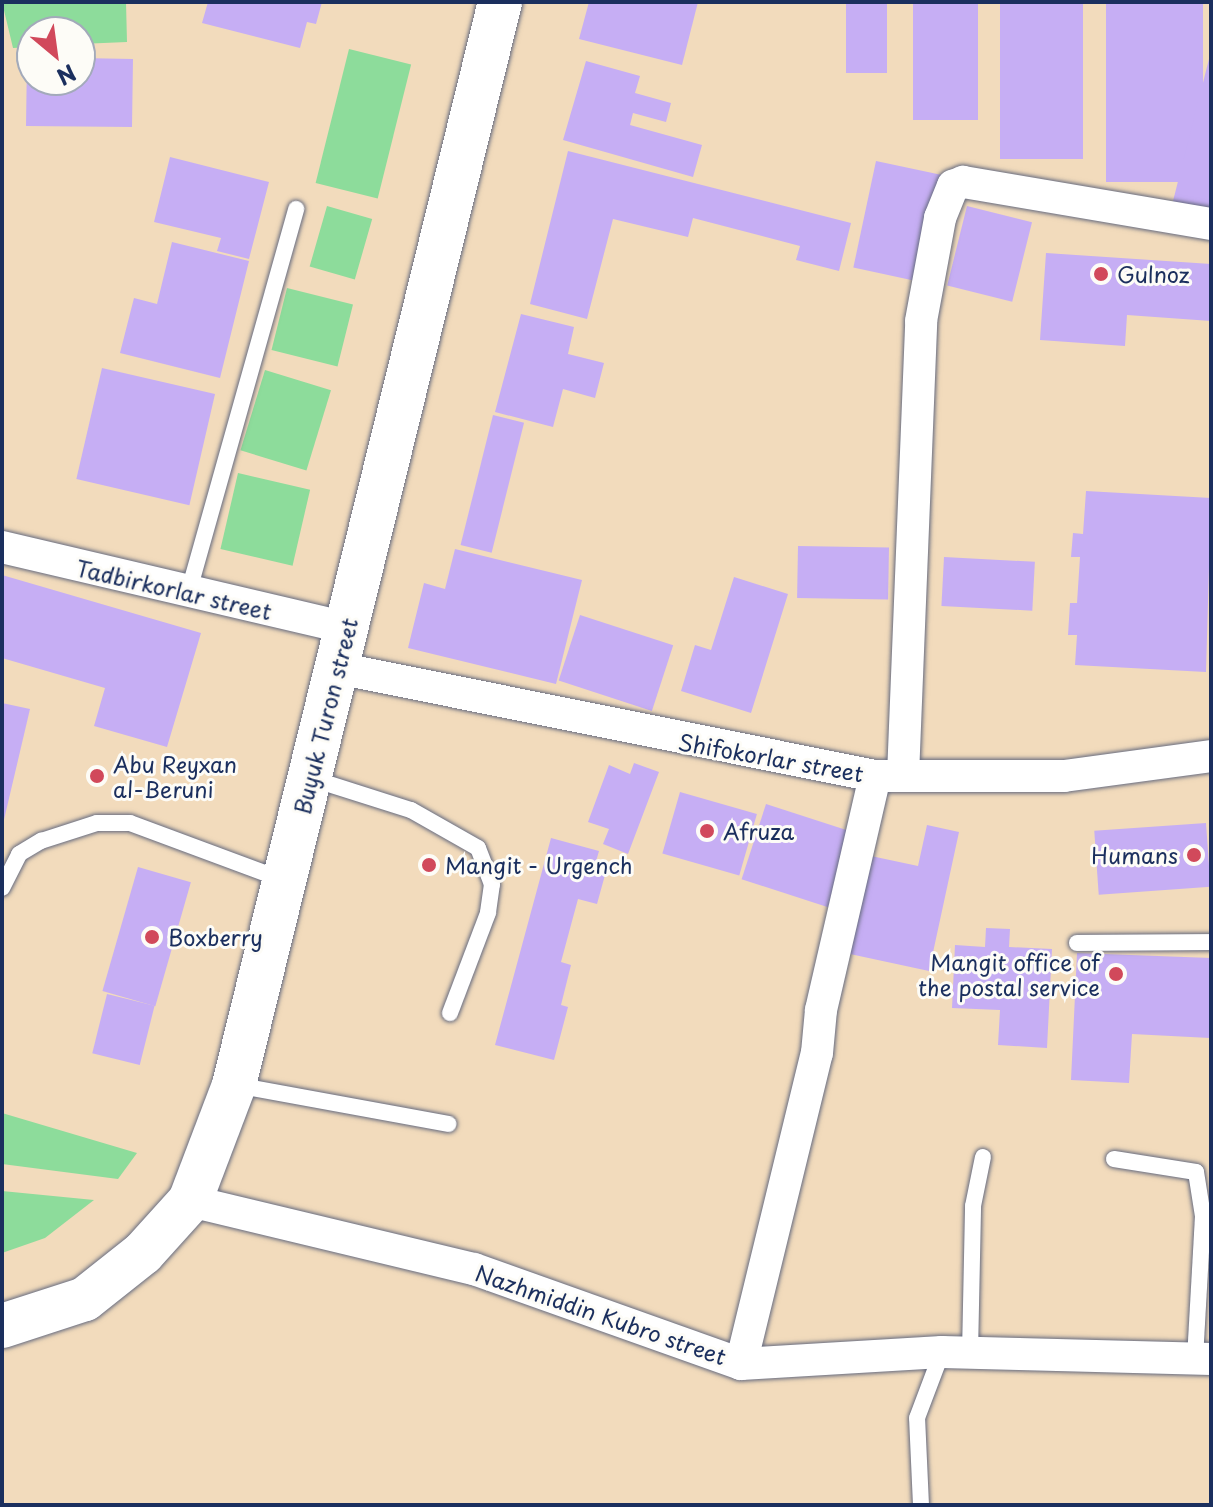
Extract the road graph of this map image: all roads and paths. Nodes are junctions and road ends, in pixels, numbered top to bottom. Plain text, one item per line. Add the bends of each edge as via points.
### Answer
1 (500, 2) edge
2 (296, 209) dead end
3 (1211, 224) edge
4 (2, 547) edge
5 (188, 594) junction
6 (342, 648) junction
7 (1211, 756) edge
8 (889, 776) junction
9 (310, 778) junction
10 (284, 881) junction
11 (2, 888) edge
12 (1211, 942) edge
13 (1077, 943) dead end
14 (450, 1013) dead end
15 (234, 1085) junction
16 (448, 1124) dead end
17 (983, 1157) dead end
18 (1114, 1159) dead end
19 (190, 1201) junction
20 (2, 1326) edge
21 (956, 1352) junction
22 (1203, 1358) edge
23 (741, 1364) junction
24 (921, 1505) edge

1 - 6 street, Buyuk Turon street
2 - 5 lane
3 - 8 street via 963,182 953,186 940,218 921,321
4 - 5 street, Tadbirkorlar street
5 - 6 street, Tadbirkorlar street
6 - 8 street, Shifokorlar street
6 - 9 street, Buyuk Turon street
7 - 8 street, Shifokorlar street via 1064,776
8 - 23 street via 821,1010 817,1053
9 - 10 street, Buyuk Turon street
9 - 14 lane via 411,810 478,848 492,884 488,913
10 - 11 lane via 130,823 97,823 19,854
10 - 15 street, Buyuk Turon street
12 - 13 lane
15 - 16 lane
15 - 19 street, Buyuk Turon street
17 - 21 lane
18 - 22 lane via 1196,1172 1203,1216
19 - 20 street, Buyuk Turon street via 143,1253 85,1299
19 - 23 street, Nazhmiddin Kubro street via 474,1269
21 - 22 street, Nazhmiddin Kubro street
21 - 23 street, Nazhmiddin Kubro street
21 - 24 lane via 917,1418

